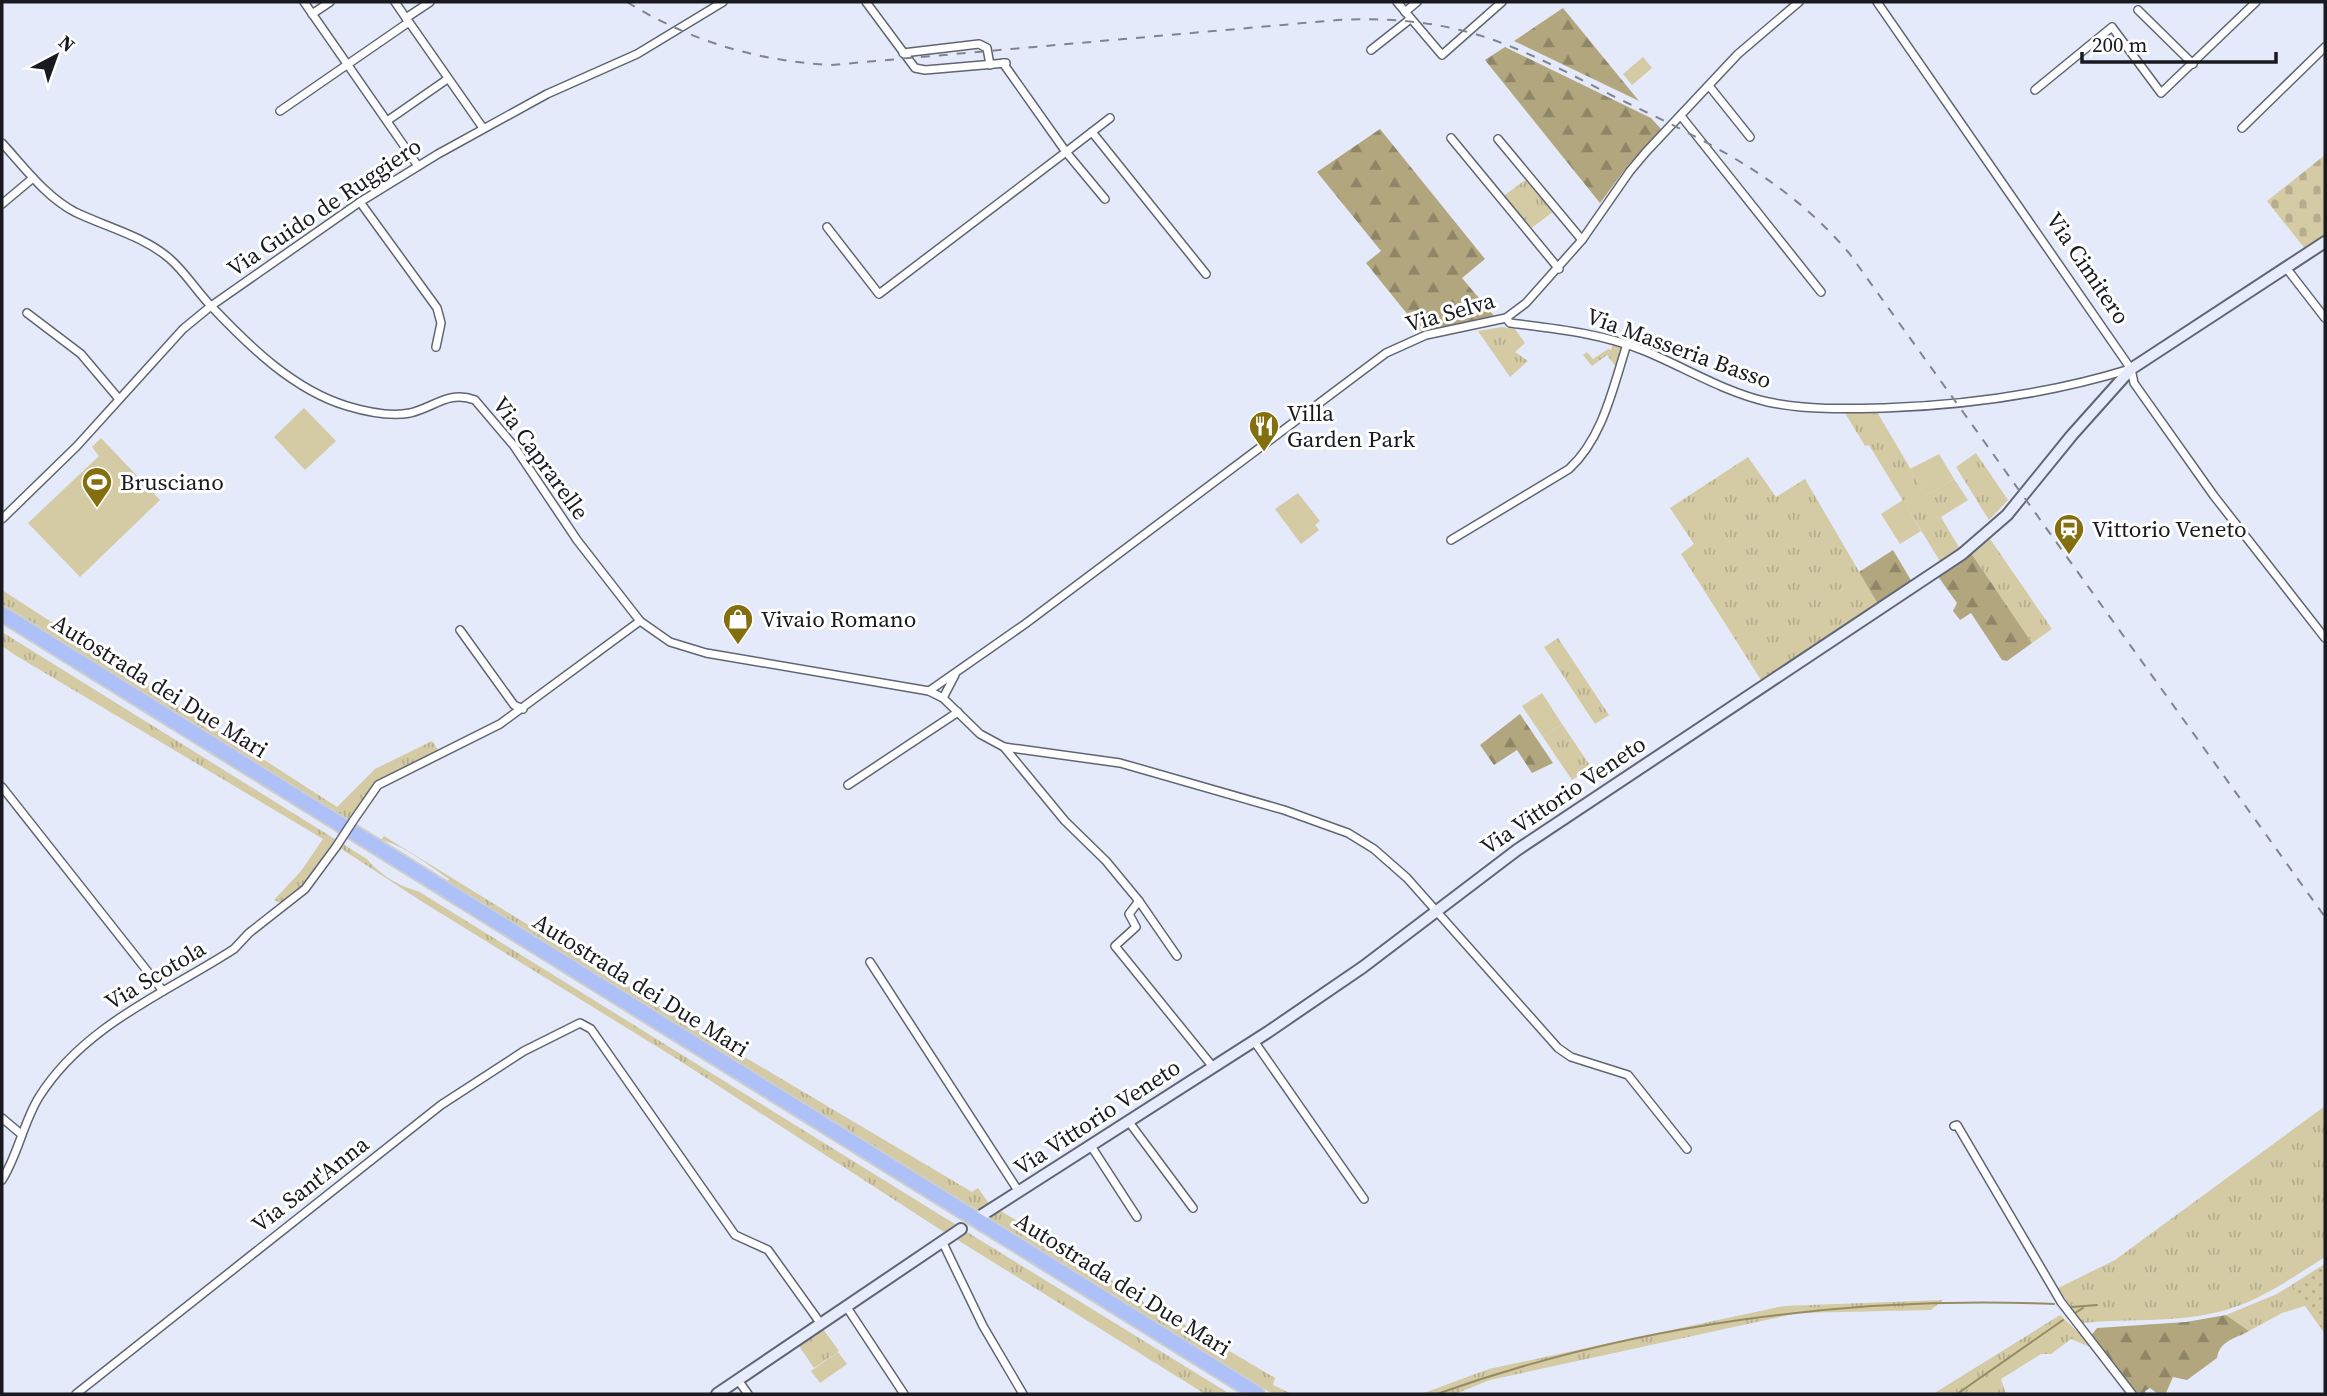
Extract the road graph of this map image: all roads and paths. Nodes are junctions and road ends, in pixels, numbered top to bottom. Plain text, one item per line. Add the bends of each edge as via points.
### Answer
1 (304, 2) edge
2 (330, 2) edge
3 (395, 2) edge
4 (430, 2) edge
5 (723, 2) edge
6 (866, 2) edge
7 (1396, 2) edge
8 (1416, 2) edge
9 (1502, 2) edge
10 (1799, 2) edge
11 (1877, 2) edge
12 (2256, 2) edge
13 (2138, 10) dead end
14 (1405, 12) junction
15 (312, 14) junction
16 (407, 20) junction
17 (1409, 20) junction
18 (2325, 47) edge
19 (1371, 50) dead end
20 (903, 53) junction
21 (2193, 64) junction
22 (348, 65) junction
23 (990, 65) junction
24 (446, 80) dead end
25 (1710, 86) junction
26 (2035, 90) dead end
27 (280, 111) dead end
28 (1681, 116) junction
29 (1110, 118) dead end
30 (387, 121) junction
31 (483, 128) junction
32 (2242, 128) dead end
33 (1092, 132) junction
34 (1750, 137) dead end
35 (1451, 138) dead end
36 (1498, 139) dead end
37 (2, 143) edge
38 (1066, 152) junction
39 (418, 166) junction
40 (33, 178) junction
41 (1105, 198) dead end
42 (360, 202) junction
43 (2, 204) edge
44 (827, 227) dead end
45 (1582, 240) junction
46 (2325, 242) edge
47 (1559, 269) junction
48 (2287, 269) junction
49 (1206, 274) dead end
50 (1821, 292) dead end
51 (211, 306) junction
52 (27, 313) dead end
53 (1506, 318) junction
54 (2325, 318) edge
55 (1627, 344) junction
56 (436, 347) dead end
57 (2131, 369) junction
58 (118, 399) junction
59 (2, 519) edge
60 (1451, 540) dead end
61 (2, 614) edge
62 (640, 621) junction
63 (2, 625) edge
64 (460, 630) dead end
65 (2325, 638) edge
66 (955, 674) junction
67 (929, 691) junction
68 (943, 698) junction
69 (523, 709) junction
70 (958, 712) junction
71 (1004, 747) junction
72 (848, 785) dead end
73 (2, 788) edge
74 (1139, 901) junction
75 (1436, 913) junction
76 (1177, 956) dead end
77 (870, 961) dead end
78 (163, 990) junction
79 (1254, 1041) junction
80 (1213, 1068) junction
81 (2, 1118) edge
82 (1129, 1122) junction
83 (1954, 1126) dead end
84 (21, 1134) junction
85 (1091, 1146) junction
86 (1687, 1149) dead end
87 (2, 1180) edge
88 (1019, 1192) junction
89 (1364, 1199) dead end
90 (1193, 1208) dead end
91 (982, 1215) dead end
92 (1137, 1217) dead end
93 (961, 1229) dead end
94 (942, 1241) junction
95 (846, 1307) junction
96 (821, 1324) junction
97 (738, 1380) junction
98 (76, 1394) edge
99 (717, 1394) edge
100 (748, 1394) edge
101 (904, 1394) edge
102 (1023, 1394) edge
103 (1240, 1394) edge
104 (1257, 1394) edge
105 (2132, 1394) edge

1 - 15 street
2 - 15 street
3 - 16 street
4 - 16 street
5 - 31 street, Via Guido de Ruggiero via 637,54
6 - 20 street
7 - 14 street
8 - 14 street
9 - 17 street via 1442,55
10 - 25 street, Via Selva via 1738,54
11 - 57 street, Via Cimitero
12 - 21 street
13 - 21 street
14 - 17 street
15 - 22 street
16 - 22 street
16 - 31 street
17 - 19 street
18 - 32 street
20 - 23 street via 919,70
20 - 23 street via 979,44 987,48
21 - 26 street via 2161,93 2112,27
22 - 27 street
22 - 30 street
23 - 38 street via 1004,63
24 - 30 street
25 - 28 street, Via Selva
25 - 34 street
28 - 45 street, Via Selva via 1630,171
28 - 50 street
29 - 33 street
30 - 39 street
31 - 39 street, Via Guido de Ruggiero
33 - 38 street
33 - 49 street
35 - 47 street
36 - 45 street
37 - 40 street, Via Caprarelle
38 - 41 street
38 - 44 street via 879,294
39 - 42 street, Via Guido de Ruggiero
40 - 43 street
40 - 51 street, Via Caprarelle via 73,211 171,259
42 - 51 street, Via Guido de Ruggiero
42 - 56 street via 437,308 441,323
45 - 47 street, Via Selva
46 - 48 street
47 - 53 street, Via Selva
48 - 54 street
48 - 57 street
51 - 58 street, Via Guido de Ruggiero
51 - 62 street, Via Caprarelle via 285,374 343,405 399,415 449,397 475,401 514,446 577,540
52 - 58 street via 82,354
53 - 55 street, Via Masseria Basso via 1510,323 1594,333
53 - 66 street, Via Selva via 1426,335 1386,353
55 - 57 street, Via Masseria Basso via 1746,396 1831,410 1968,404 2024,396
55 - 60 street via 1601,421 1581,458
57 - 65 street, Via Cimitero via 2134,383 2214,496
57 - 75 street, Via Vittorio Veneto via 2007,515 1978,542 1517,850
58 - 59 street, Via Guido de Ruggiero
61 - 104 highway, Autostrada dei Due Mari
62 - 67 street, Via Caprarelle via 659,636 687,648
62 - 69 street, Via Scotola
63 - 103 highway, Autostrada dei Due Mari
64 - 69 street via 514,705
66 - 67 street, Via Selva
66 - 68 street, Via Selva
67 - 68 street, Via Caprarelle
68 - 70 street, Via Caprarelle
69 - 78 street, Via Scotola, bridge via 378,785 305,889 234,949
70 - 71 street, Via Caprarelle via 980,734
70 - 72 street
71 - 74 street
71 - 75 street via 1120,763 1333,827 1389,861
73 - 78 street
74 - 76 street
74 - 80 street via 1129,914 1136,927 1115,946
75 - 79 street, Via Vittorio Veneto
75 - 86 street via 1558,1048 1571,1058 1628,1075
77 - 88 street
78 - 84 street, Via Scotola via 79,1051 40,1096
79 - 80 street, Via Vittorio Veneto
79 - 89 street
80 - 82 street, Via Vittorio Veneto
81 - 84 street
82 - 85 street, Via Vittorio Veneto
82 - 90 street
83 - 105 street via 2061,1302
84 - 87 street, Via Scotola
85 - 88 street, Via Vittorio Veneto
85 - 92 street
88 - 91 street, Via Vittorio Veneto
93 - 94 street
94 - 95 street
94 - 102 street via 983,1326
95 - 96 street
95 - 101 street
96 - 97 street
96 - 98 street, Via Sant'Anna via 768,1250 735,1235 592,1029 580,1023 524,1051 441,1105
97 - 99 street
97 - 100 street

